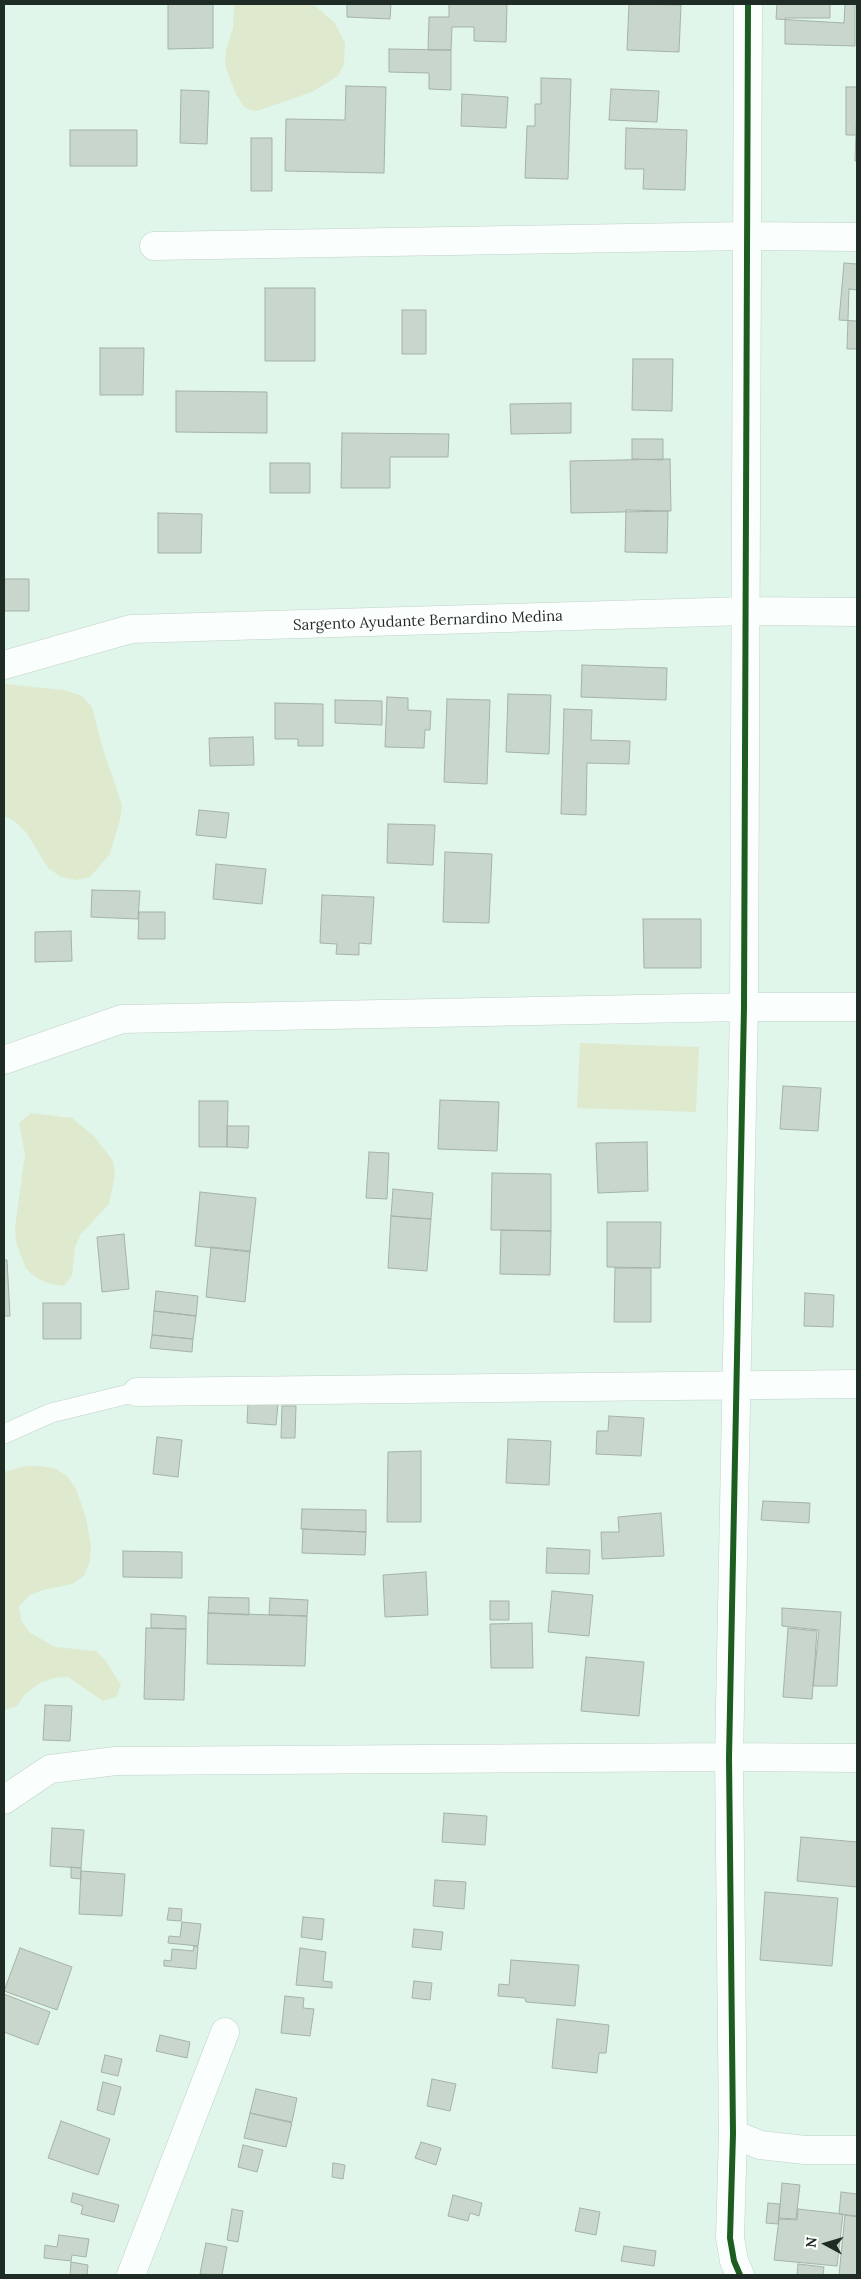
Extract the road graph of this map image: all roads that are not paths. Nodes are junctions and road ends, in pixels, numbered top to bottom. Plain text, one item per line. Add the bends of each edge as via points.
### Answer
1 (748, 4) edge
2 (746, 236) junction
3 (857, 236) edge
4 (154, 246) dead end
5 (746, 611) junction
6 (857, 612) edge
7 (4, 665) edge
8 (744, 1007) junction
9 (857, 1007) edge
10 (4, 1060) edge
11 (857, 1384) edge
12 (737, 1385) junction
13 (137, 1392) joint
14 (4, 1434) edge
15 (729, 1757) junction
16 (857, 1758) edge
17 (4, 1800) edge
18 (224, 2032) dead end
19 (733, 2134) junction
20 (857, 2150) edge
21 (131, 2275) edge
22 (740, 2275) edge

1 - 2 street
2 - 3 street
2 - 4 street
2 - 5 street
5 - 6 street, Sargento Ayudante Bernardino Medina
5 - 7 street, Sargento Ayudante Bernardino Medina via 131,629
5 - 8 street
8 - 9 street
8 - 10 street via 122,1019
8 - 12 street
11 - 12 street
12 - 13 street
12 - 15 street
13 - 14 lane via 51,1413
15 - 16 street
15 - 17 street via 116,1761 50,1769
15 - 19 street
18 - 21 street
19 - 20 street via 760,2145 805,2150
19 - 22 street via 730,2238

